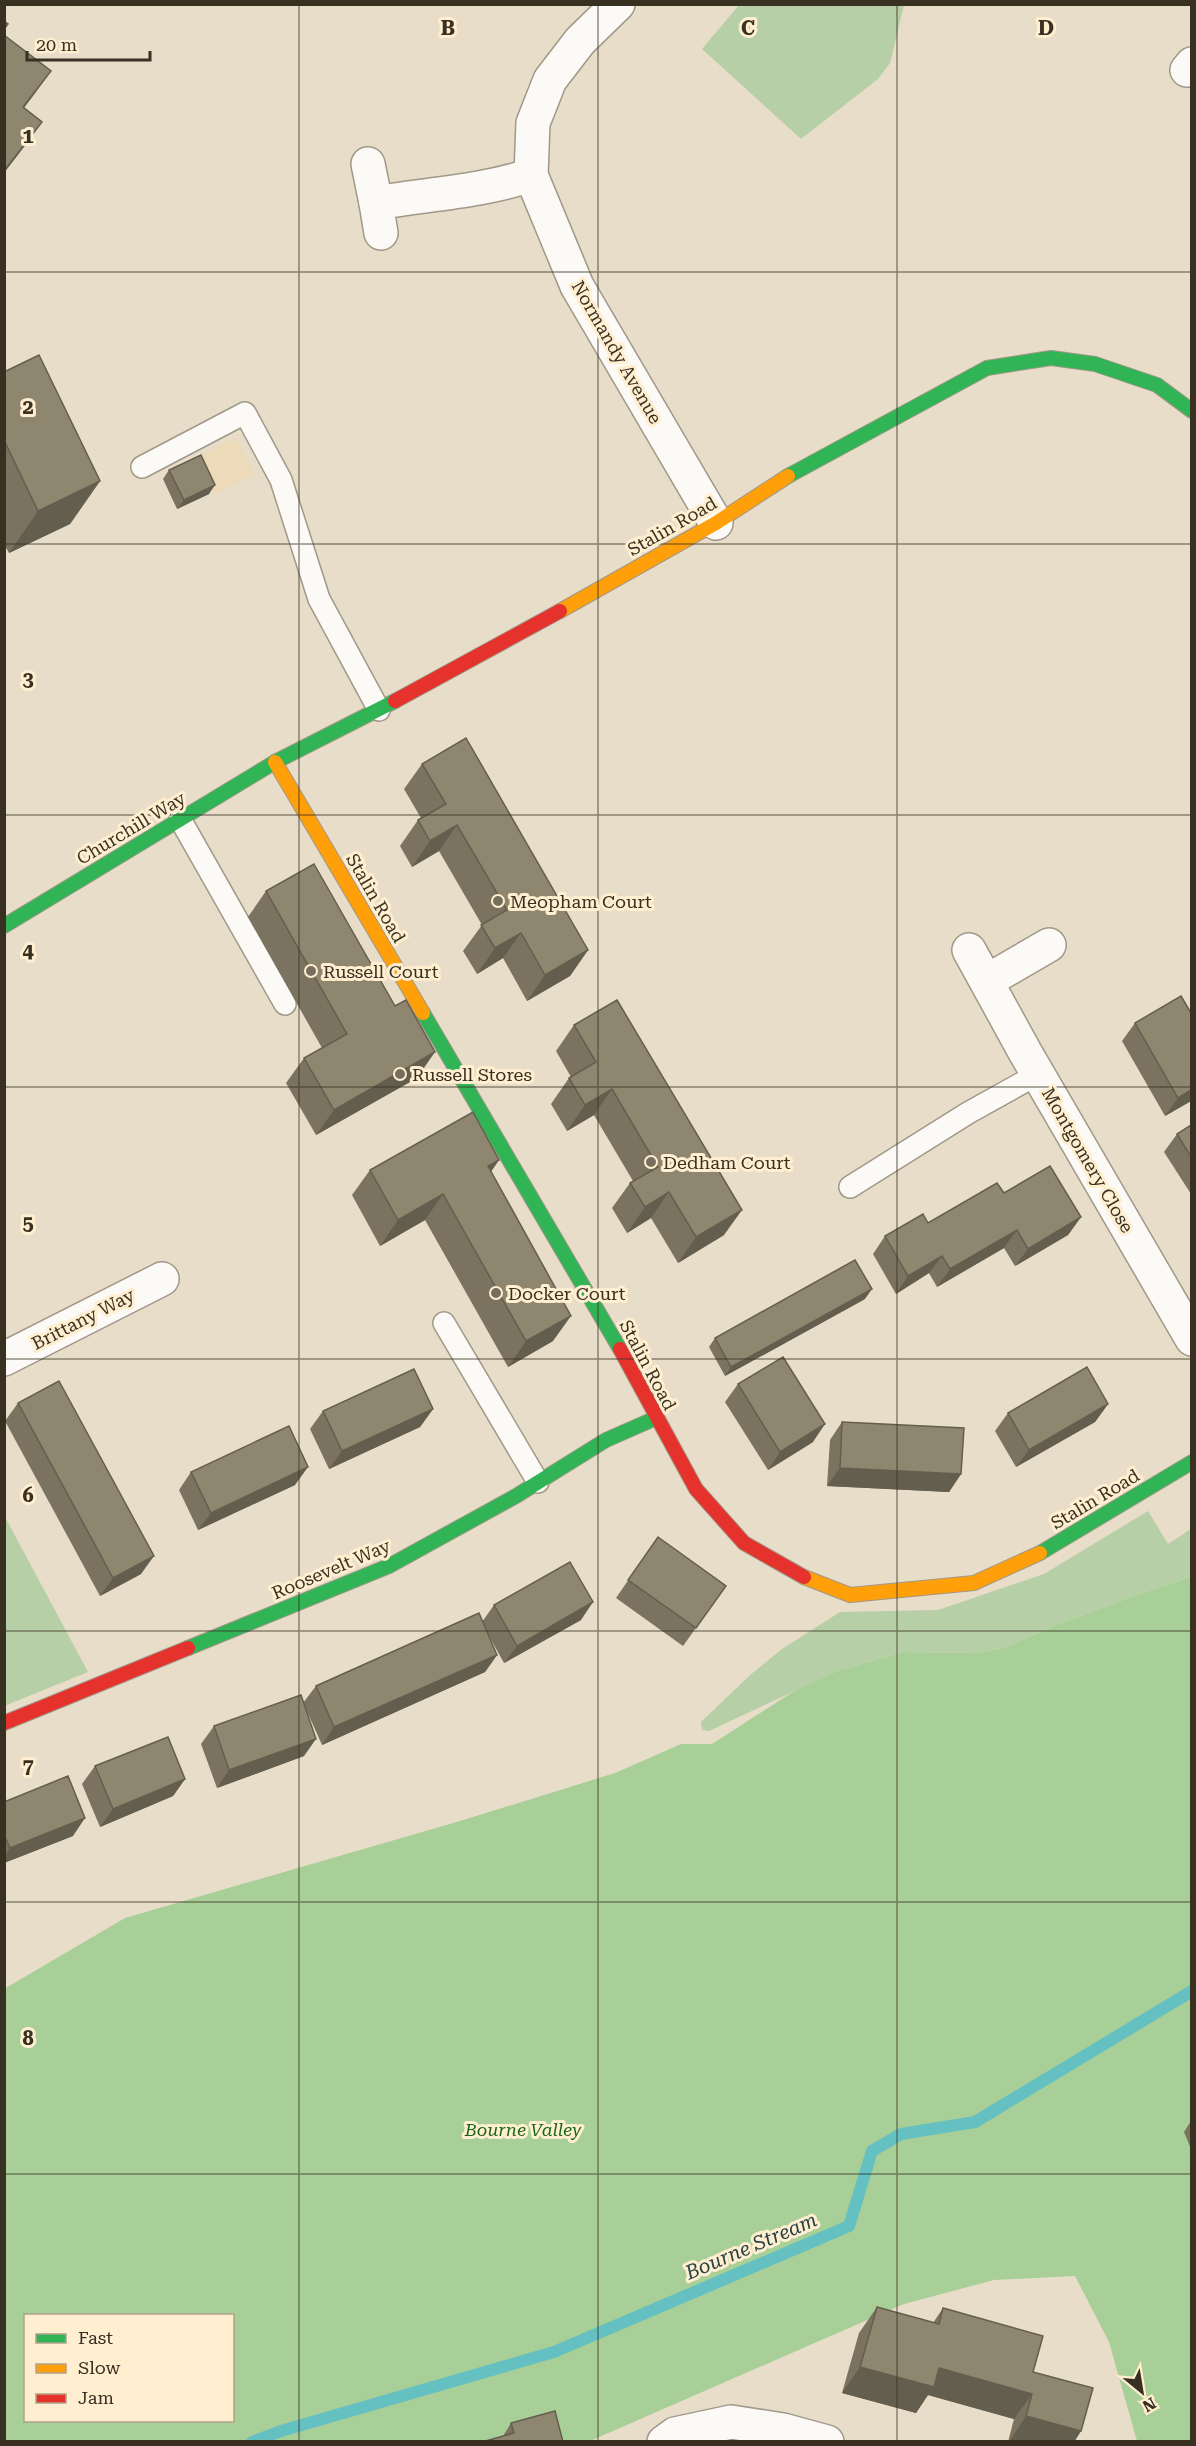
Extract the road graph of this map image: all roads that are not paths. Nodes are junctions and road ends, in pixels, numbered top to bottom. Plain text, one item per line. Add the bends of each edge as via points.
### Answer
1 (618, 4) edge
2 (368, 164) dead end
3 (531, 175) junction
4 (1191, 411) edge
5 (142, 467) dead end
6 (716, 523) junction
7 (379, 710) junction
8 (275, 762) junction
9 (180, 819) junction
10 (4, 926) edge
11 (1049, 945) dead end
12 (969, 950) dead end
13 (987, 981) junction
14 (285, 1004) dead end
15 (1038, 1074) junction
16 (850, 1187) dead end
17 (162, 1279) dead end
18 (444, 1323) dead end
19 (1191, 1339) edge
20 (4, 1359) edge
21 (656, 1418) junction
22 (1191, 1462) edge
23 (538, 1482) junction
24 (4, 1722) edge
25 (664, 2442) edge
26 (827, 2442) edge

1 - 3 street, Normandy Avenue via 580,41 550,80 532,123
2 - 3 street via 379,218
3 - 6 street, Normandy Avenue via 577,286
4 - 6 street, Stalin Road via 1157,386 1095,364 1051,358 987,368 784,478
5 - 7 lane via 245,413 281,480 319,599
6 - 7 street, Stalin Road
7 - 8 street, Stalin Road
8 - 9 street, Churchill Way
8 - 21 street, Stalin Road via 617,1343
9 - 10 street, Churchill Way
9 - 14 lane
11 - 13 street
12 - 13 street, Montgomery Close
13 - 15 street, Montgomery Close
15 - 16 lane
15 - 19 street, Montgomery Close
17 - 20 street, Brittany Way
18 - 23 lane
21 - 22 street, Stalin Road via 696,1489 744,1543 794,1574 850,1595 974,1583 1031,1559
21 - 23 street, Roosevelt Way via 606,1440
23 - 24 street, Roosevelt Way via 389,1566
25 - 26 street via 675,2434 731,2422

